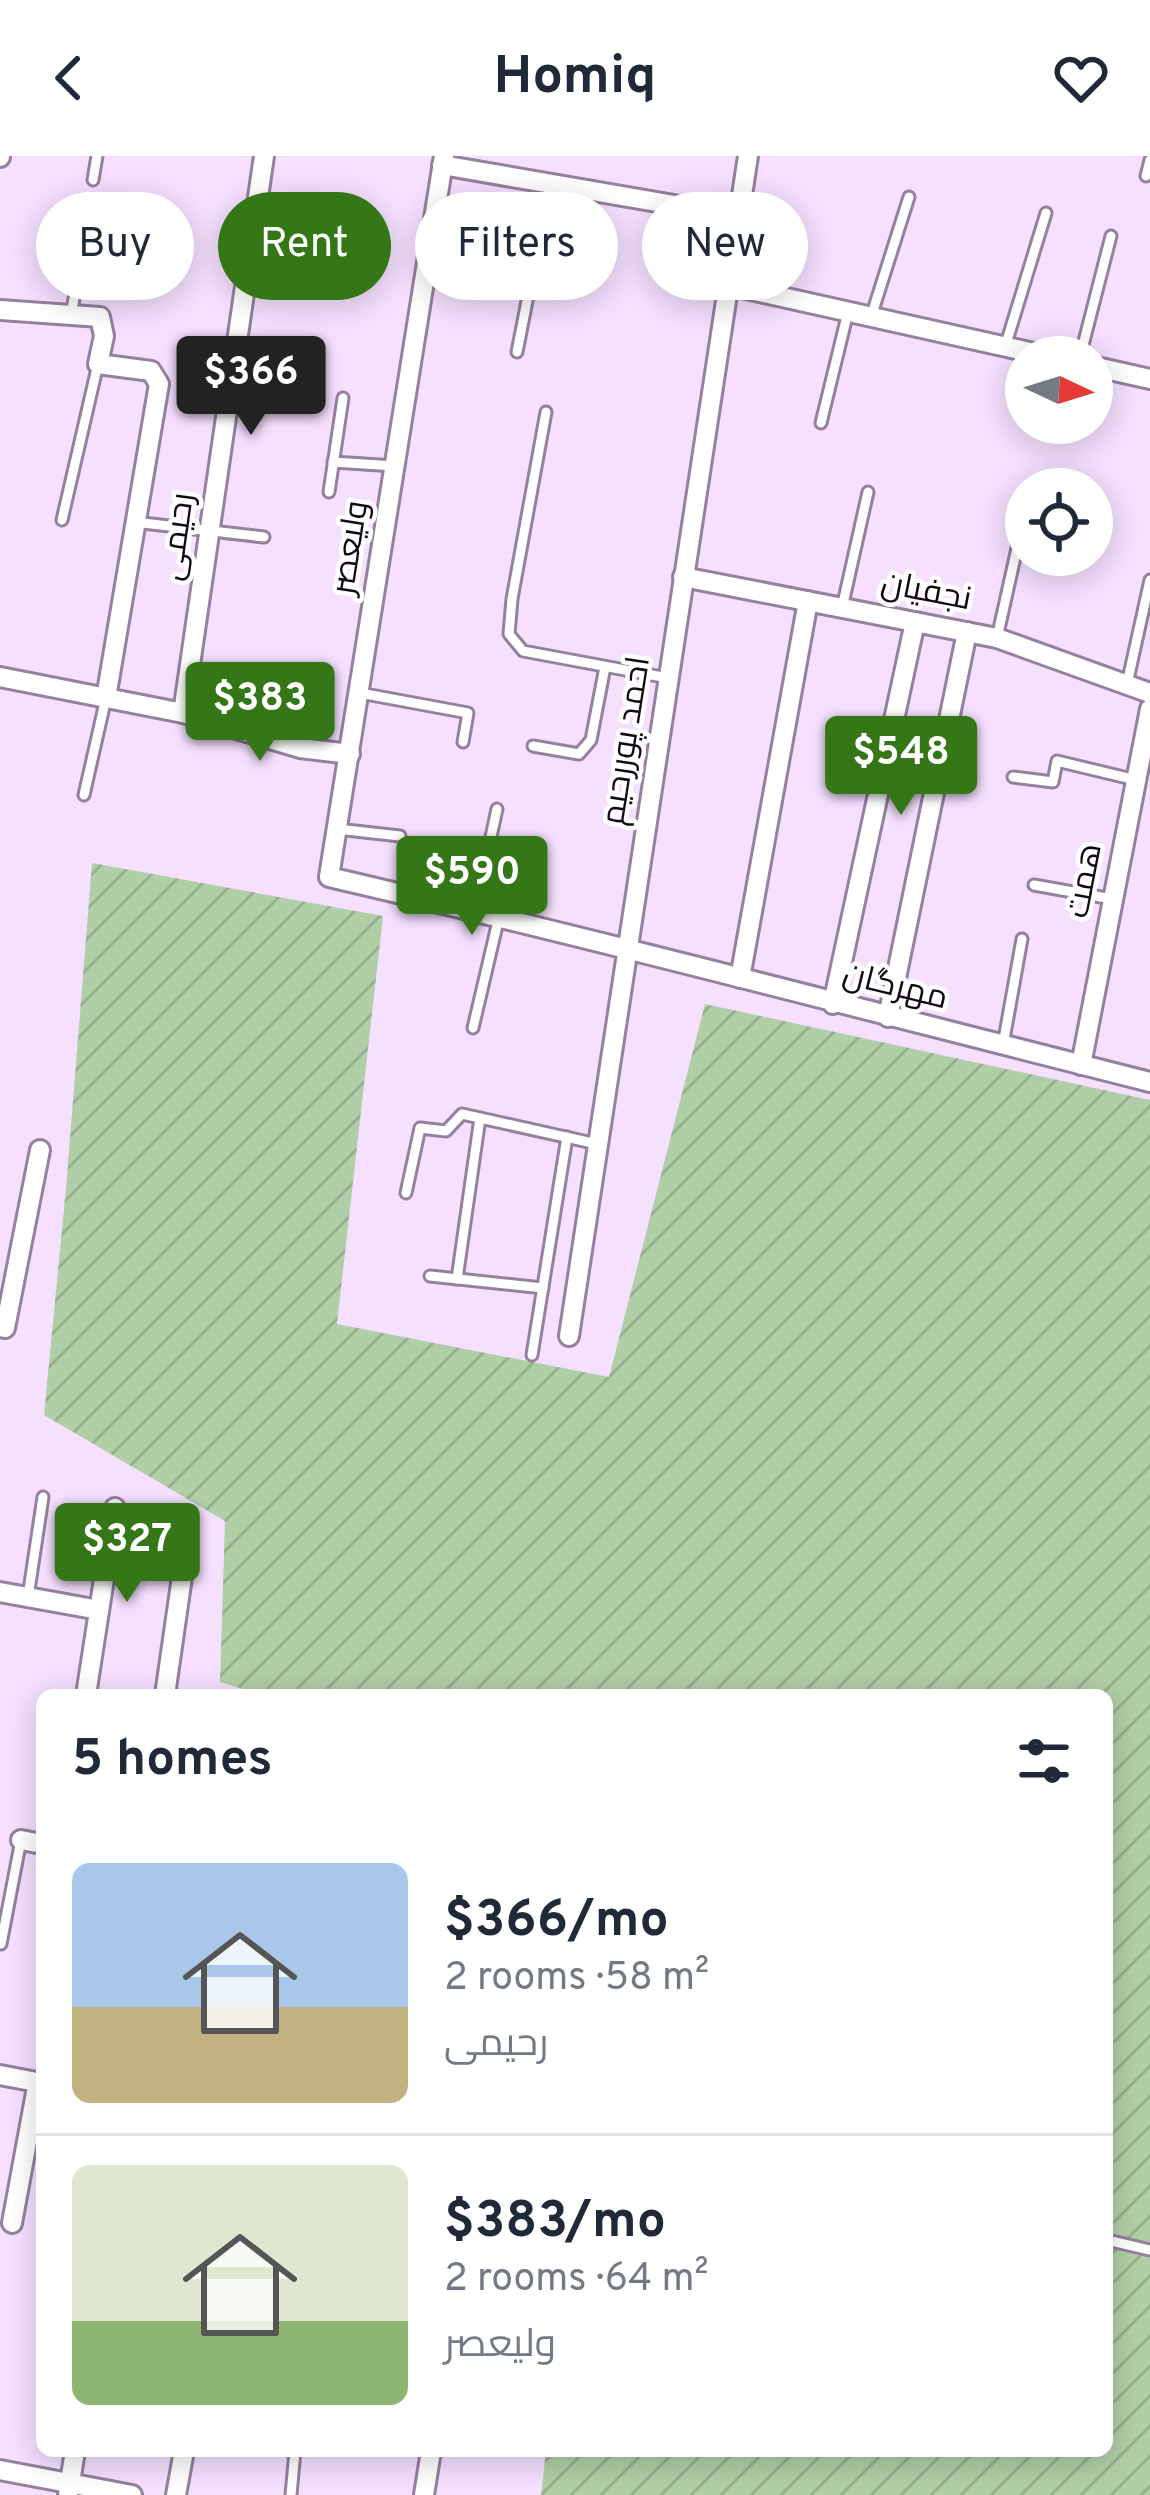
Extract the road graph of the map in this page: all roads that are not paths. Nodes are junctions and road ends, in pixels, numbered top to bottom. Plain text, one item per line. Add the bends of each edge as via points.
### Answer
1 (97, 156) edge
2 (264, 156) edge
3 (748, 156) edge
4 (443, 160) edge
5 (1150, 160) edge
6 (1146, 176) dead end
7 (93, 180) dead end
8 (550, 184) junction
9 (742, 192) edge
10 (909, 197) dead end
11 (642, 200) edge
12 (1046, 213) dead end
13 (1111, 236) dead end
14 (74, 300) edge
15 (726, 300) edge
16 (795, 300) edge
17 (0, 310) edge
18 (848, 312) junction
19 (71, 315) junction
20 (871, 317) junction
21 (1008, 336) edge
22 (1085, 336) edge
23 (1005, 346) edge
24 (518, 352) dead end
25 (98, 364) junction
26 (1113, 371) edge
27 (1150, 379) edge
28 (343, 398) dead end
29 (546, 412) dead end
30 (821, 423) dead end
31 (333, 462) junction
32 (395, 466) junction
33 (329, 492) dead end
34 (868, 492) dead end
35 (62, 520) dead end
36 (134, 522) junction
37 (210, 532) junction
38 (264, 537) dead end
39 (1011, 576) edge
40 (683, 577) junction
41 (1150, 580) edge
42 (808, 602) junction
43 (842, 608) junction
44 (916, 622) junction
45 (967, 632) junction
46 (998, 638) junction
47 (605, 667) junction
48 (0, 677) edge
49 (668, 679) junction
50 (1127, 684) junction
51 (360, 693) junction
52 (1150, 693) edge
53 (106, 698) junction
54 (1150, 709) edge
55 (183, 712) junction
56 (463, 742) dead end
57 (533, 746) dead end
58 (350, 754) junction
59 (1013, 777) dead end
60 (1136, 780) junction
61 (84, 794) dead end
62 (497, 809) dead end
63 (337, 829) junction
64 (400, 836) dead end
65 (329, 877) joint
66 (1034, 884) dead end
67 (1112, 899) junction
68 (476, 911) junction
69 (500, 916) junction
70 (1022, 939) dead end
71 (627, 946) junction
72 (740, 978) junction
73 (833, 1004) junction
74 (888, 1017) junction
75 (473, 1028) dead end
76 (1003, 1045) junction
77 (1081, 1065) junction
78 (1150, 1082) edge
79 (480, 1118) junction
80 (567, 1137) junction
81 (597, 1144) junction
82 (40, 1150) dead end
83 (406, 1193) dead end
84 (430, 1276) dead end
85 (457, 1279) junction
86 (543, 1288) junction
87 (0, 1327) edge
88 (569, 1336) dead end
89 (532, 1355) dead end
90 (43, 1497) dead end
91 (115, 1508) dead end
92 (183, 1570) dead end
93 (0, 1592) edge
94 (28, 1597) junction
95 (99, 1610) junction
96 (87, 1689) edge
97 (166, 1689) edge
98 (21, 1840) joint
99 (36, 1843) edge
100 (1, 1944) edge
101 (0, 2075) edge
102 (36, 2082) edge
103 (36, 2103) edge
104 (12, 2223) dead end
105 (1113, 2242) edge
106 (1150, 2251) edge
107 (74, 2457) edge
108 (183, 2457) edge
109 (295, 2457) edge
110 (430, 2457) edge
111 (0, 2470) edge
112 (69, 2489) edge
113 (132, 2495) edge
114 (176, 2495) edge
115 (291, 2495) edge
116 (424, 2495) edge

1 - 7 lane
2 - 37 street, رحیمی
3 - 9 street, احمد پوررحیم
4 - 8 street
4 - 32 street, ولیعصر
5 - 6 lane
8 - 11 street
8 - 24 lane
10 - 20 lane
12 - 21 lane
13 - 22 lane
14 - 19 lane
15 - 40 street, احمد پوررحیم
16 - 18 street
17 - 19 street
18 - 20 street
18 - 30 lane
19 - 25 street via 100,317
20 - 23 street
25 - 35 lane
25 - 36 street via 152,371 159,384
26 - 27 street
28 - 31 lane
29 - 47 lane via 509,634 523,651
31 - 32 lane
31 - 33 lane
32 - 51 street, ولیعصر
34 - 43 lane
36 - 37 lane
36 - 53 street
37 - 38 lane
37 - 55 street, رحیمی
39 - 46 lane
40 - 42 street, نجفیان
40 - 49 street, احمد پوررحیم
41 - 50 lane
42 - 43 street, نجفیان
42 - 72 street
43 - 44 street, نجفیان
44 - 45 street, نجفیان
44 - 73 street
45 - 46 street, نجفیان
45 - 74 street
46 - 50 street, نجفیان
47 - 49 lane
47 - 57 lane via 591,740 579,754
48 - 53 street
49 - 71 street, احمد پوررحیم
50 - 52 street, نجفیان
51 - 56 lane via 468,713
51 - 58 street, ولیعصر
53 - 55 street
53 - 61 lane
54 - 60 street, همت
55 - 58 street via 299,748
58 - 63 street, ولیعصر
59 - 60 lane via 1053,782 1057,761
60 - 67 street, همت
62 - 68 lane
63 - 64 lane
63 - 65 street, ولیعصر
65 - 68 street, مهرگان
66 - 67 lane
67 - 77 street, همت
68 - 69 street, مهرگان
69 - 71 street, مهرگان
69 - 75 lane
70 - 76 lane
71 - 72 street, مهرگان
71 - 81 street, احمد پوررحیم
72 - 73 street, مهرگان
73 - 74 street, مهرگان
74 - 76 street, مهرگان
76 - 77 street, مهرگان
77 - 78 street, مهرگان
79 - 80 lane
79 - 83 lane via 462,1114 446,1131 420,1128
79 - 85 lane
80 - 81 lane
80 - 86 lane
81 - 88 street, احمد پوررحیم
82 - 87 street
84 - 85 lane
85 - 86 lane
86 - 89 lane
90 - 94 lane
91 - 95 street
92 - 97 street
93 - 94 street
94 - 95 street
95 - 96 street
98 - 99 street
98 - 100 lane
101 - 102 street
103 - 104 street
105 - 106 lane
107 - 112 street
108 - 114 street
109 - 115 lane
110 - 116 street
111 - 112 street
112 - 113 street

